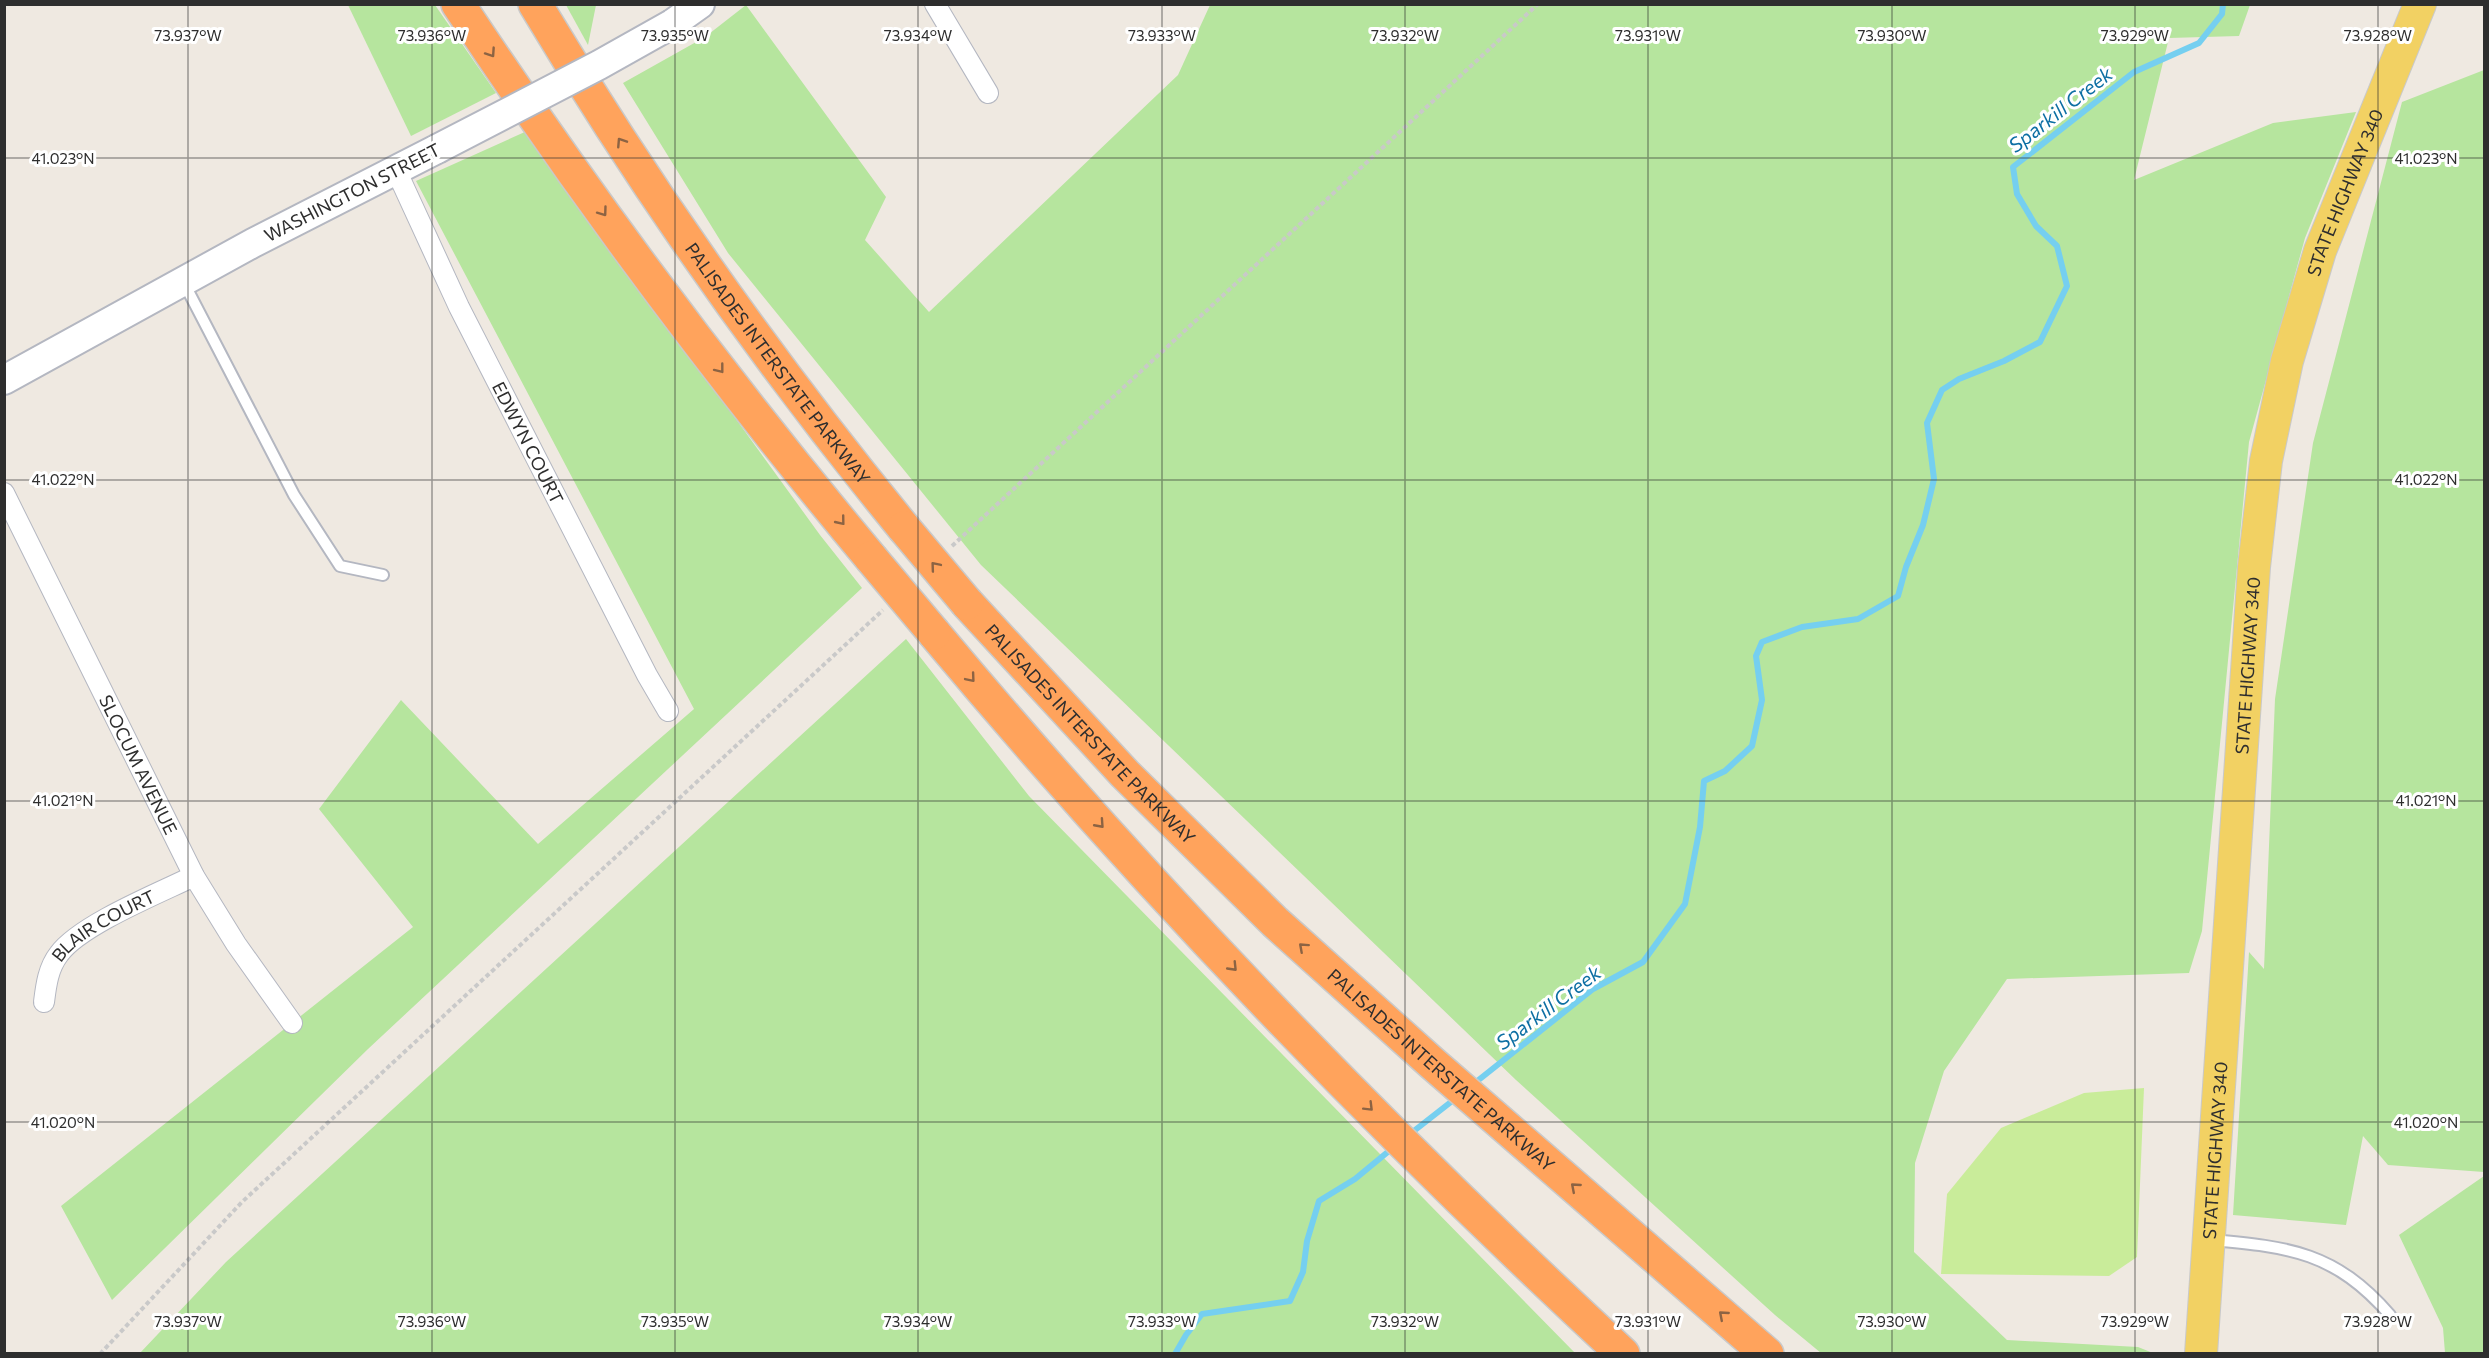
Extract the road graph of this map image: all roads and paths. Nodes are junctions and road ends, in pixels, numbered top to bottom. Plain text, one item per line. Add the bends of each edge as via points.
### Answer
1 (458, 4) edge
2 (535, 4) edge
3 (700, 4) edge
4 (935, 4) edge
5 (1538, 4) edge
6 (2420, 4) edge
7 (988, 93) dead end
8 (396, 170) junction
9 (182, 280) junction
10 (4, 380) edge
11 (4, 493) edge
12 (945, 553) dead end
13 (383, 575) dead end
14 (884, 609) dead end
15 (668, 711) dead end
16 (194, 876) junction
17 (44, 1002) dead end
18 (292, 1023) dead end
19 (2208, 1240) junction
20 (2390, 1316) dead end
21 (100, 1353) edge
22 (1623, 1353) edge
23 (1767, 1353) edge
24 (2201, 1353) edge

1 -> 22 highway, bridge via 678,314 808,481 934,633 1082,804 1259,994 1449,1188
23 -> 2 highway, PALISADES INTERSTATE PARKWAY, bridge via 1275,922 1125,774 967,603 828,433 722,291 637,168
3 - 8 main road, WASHINGTON STREET, bridge via 599,65
4 - 7 street
5 - 12 path
6 - 19 main road, STATE HIGHWAY 340 via 2320,251 2287,362 2266,461 2254,567
8 - 9 main road, WASHINGTON STREET
8 - 15 street, EDWYN COURT via 459,307
9 - 10 main road, WASHINGTON STREET
9 - 13 lane via 294,495 340,566
11 - 16 street, SLOCUM AVENUE
14 - 21 path via 242,1202
16 - 17 street, BLAIR COURT via 79,934 58,955 48,975
16 - 18 street, SLOCUM AVENUE
19 - 20 lane via 2288,1249 2328,1263 2370,1293
19 - 24 main road, STATE HIGHWAY 340

